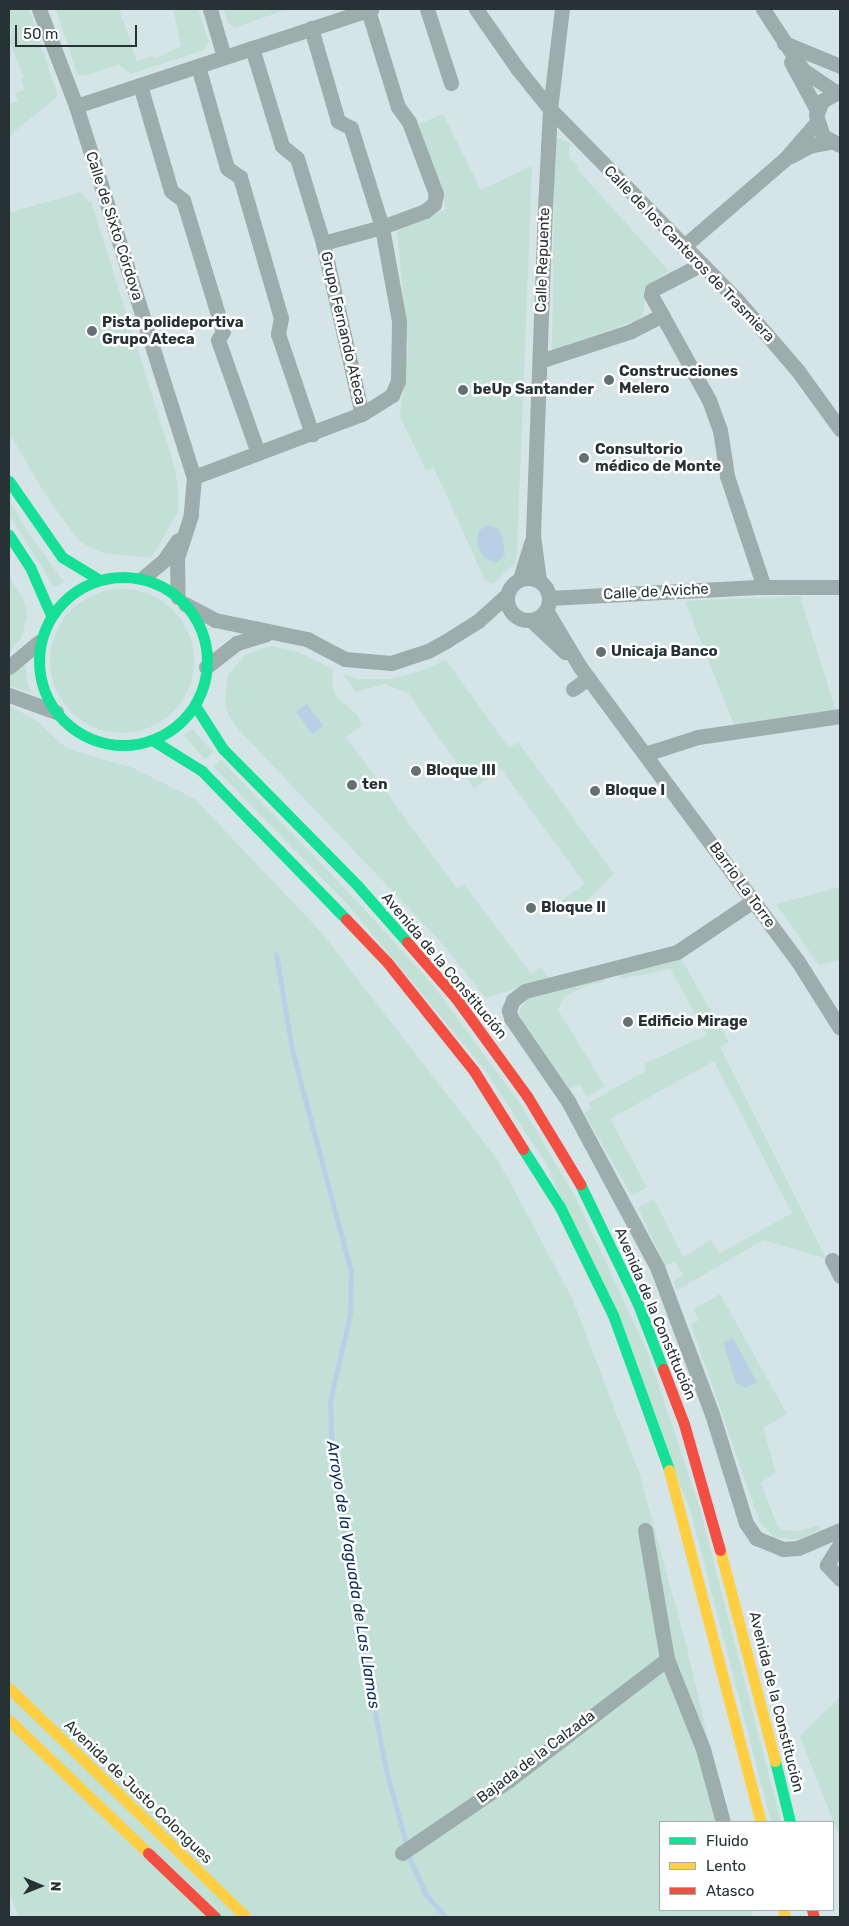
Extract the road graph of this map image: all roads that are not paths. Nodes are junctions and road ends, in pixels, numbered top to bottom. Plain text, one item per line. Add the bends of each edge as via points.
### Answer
1 (39, 9) edge
2 (210, 9) edge
3 (370, 9) edge
4 (427, 9) edge
5 (476, 9) edge
6 (562, 9) edge
7 (763, 9) edge
8 (311, 28) junction
9 (782, 42) junction
10 (252, 48) junction
11 (224, 57) junction
12 (198, 66) junction
13 (840, 66) edge
14 (451, 83) dead end
15 (140, 85) junction
16 (838, 91) edge
17 (76, 106) junction
18 (550, 109) junction
19 (817, 116) junction
20 (837, 145) edge
21 (785, 159) junction
22 (382, 227) junction
23 (323, 242) junction
24 (683, 247) junction
25 (700, 266) junction
26 (662, 315) junction
27 (540, 361) junction
28 (362, 414) junction
29 (840, 429) edge
30 (312, 434) junction
31 (258, 453) junction
32 (194, 477) junction
33 (9, 481) edge
34 (185, 531) junction
35 (9, 534) edge
36 (532, 535) junction
37 (144, 578) junction
38 (98, 580) junction
39 (520, 580) junction
40 (539, 581) junction
41 (764, 587) junction
42 (840, 587) edge
43 (507, 595) junction
44 (181, 601) junction
45 (547, 604) junction
46 (512, 614) junction
47 (51, 615) junction
48 (531, 620) junction
49 (478, 621) junction
50 (275, 632) junction
51 (39, 642) junction
52 (206, 667) junction
53 (9, 668) edge
54 (584, 672) junction
55 (573, 689) dead end
56 (9, 695) edge
57 (196, 706) junction
58 (56, 712) junction
59 (840, 716) edge
60 (154, 741) junction
61 (645, 754) junction
62 (754, 900) junction
63 (838, 1021) edge
64 (832, 1260) dead end
65 (840, 1276) edge
66 (645, 1530) dead end
67 (840, 1530) edge
68 (840, 1544) edge
69 (840, 1579) edge
70 (667, 1658) junction
71 (9, 1688) edge
72 (9, 1720) edge
73 (723, 1821) edge
74 (761, 1821) edge
75 (790, 1821) edge
76 (402, 1853) dead end
77 (215, 1917) edge
78 (246, 1917) edge

1 - 17 street, Calle de Sixto Córdova
2 - 11 street
3 - 8 street, Grupo Fernando Ateca
3 - 22 street, Grupo Fernando Ateca via 398,107 409,122 436,194 431,208
4 - 14 street
5 - 18 street
6 - 18 street, Calle Repuente
7 - 9 street
8 - 10 street, Grupo Fernando Ateca
8 - 22 street, Grupo Fernando Ateca via 338,121 351,128
9 - 13 street
9 - 16 street via 803,70
9 - 19 street
10 - 11 street, Grupo Fernando Ateca
10 - 23 street, Grupo Fernando Ateca via 282,146 297,158
11 - 12 street, Grupo Fernando Ateca
12 - 15 street, Grupo Fernando Ateca
12 - 30 street via 227,168 240,177 281,318 278,334
15 - 17 street, Grupo Fernando Ateca
15 - 31 street via 171,191 184,205 223,330 218,340
16 - 19 street via 822,101
17 - 32 street, Calle de Sixto Córdova
18 - 24 street, Calle de los Canteros de Trasmiera
18 - 27 street, Calle Repuente
19 - 20 street via 823,136
19 - 21 street
20 - 21 street via 809,146
21 - 24 street
22 - 23 street, Grupo Fernando Ateca
22 - 28 street, Grupo Fernando Ateca via 399,321 398,381 392,395
23 - 28 street, Grupo Fernando Ateca
24 - 25 street, Calle de los Canteros de Trasmiera
25 - 26 street via 652,290 651,295
25 - 29 street, Calle de los Canteros de Trasmiera via 773,340
26 - 27 street via 631,331
26 - 41 street via 710,400 720,430 727,476
27 - 36 street, Calle Repuente
28 - 30 street, Grupo Fernando Ateca
30 - 31 street, Grupo Fernando Ateca
31 - 32 street, Grupo Fernando Ateca
32 - 34 street, Calle de Sixto Córdova via 194,502
33 - 38 main road via 62,557
34 - 37 street, Calle de Sixto Córdova via 164,560
34 - 44 street, Calle de Sixto Córdova via 175,574
35 - 47 main road via 30,567
36 - 39 street, Calle Repuente
36 - 40 street, Calle Repuente
37 - 38 main road
37 - 44 main road
38 - 47 main road via 79,588
39 - 40 street
39 - 43 street via 511,586
40 - 45 street, Barrio La Torre
41 - 42 street, Calle de Aviche
41 - 45 street, Calle de Aviche
43 - 46 street
43 - 49 street
44 - 50 street via 215,620
44 - 52 main road via 199,627
45 - 48 street
45 - 54 street, Barrio La Torre
46 - 48 street, Barrio La Torre
46 - 49 street
47 - 51 main road
48 - 54 street, Barrio La Torre
49 - 50 street via 428,651 391,663 345,659 307,639
50 - 52 street via 237,643
51 - 53 street
51 - 58 main road via 40,678 47,699
52 - 57 main road
54 - 55 street
54 - 61 street, Barrio La Torre
56 - 58 street
57 - 60 main road via 176,728
57 - 75 main road, Avenida de la Constitución via 223,749 357,885 454,997 527,1096 587,1196 638,1304 684,1424 741,1624
58 - 60 main road via 72,728 95,740 124,744
59 - 61 street via 698,737
60 - 74 main road via 202,771 387,962 435,1018 486,1087 560,1207 613,1315 669,1471
61 - 62 street, Barrio La Torre
62 - 63 street, Barrio La Torre
62 - 67 street via 677,952 524,991 513,1000 509,1010 511,1018 568,1101 657,1267 712,1414 746,1523 756,1538 783,1549 798,1548
64 - 65 street
66 - 70 street
68 - 69 street via 827,1565
70 - 73 street via 703,1749
70 - 76 street, Bajada de la Calzada via 509,1780
71 - 78 main road, Avenida de Justo Colongues
72 - 77 main road

